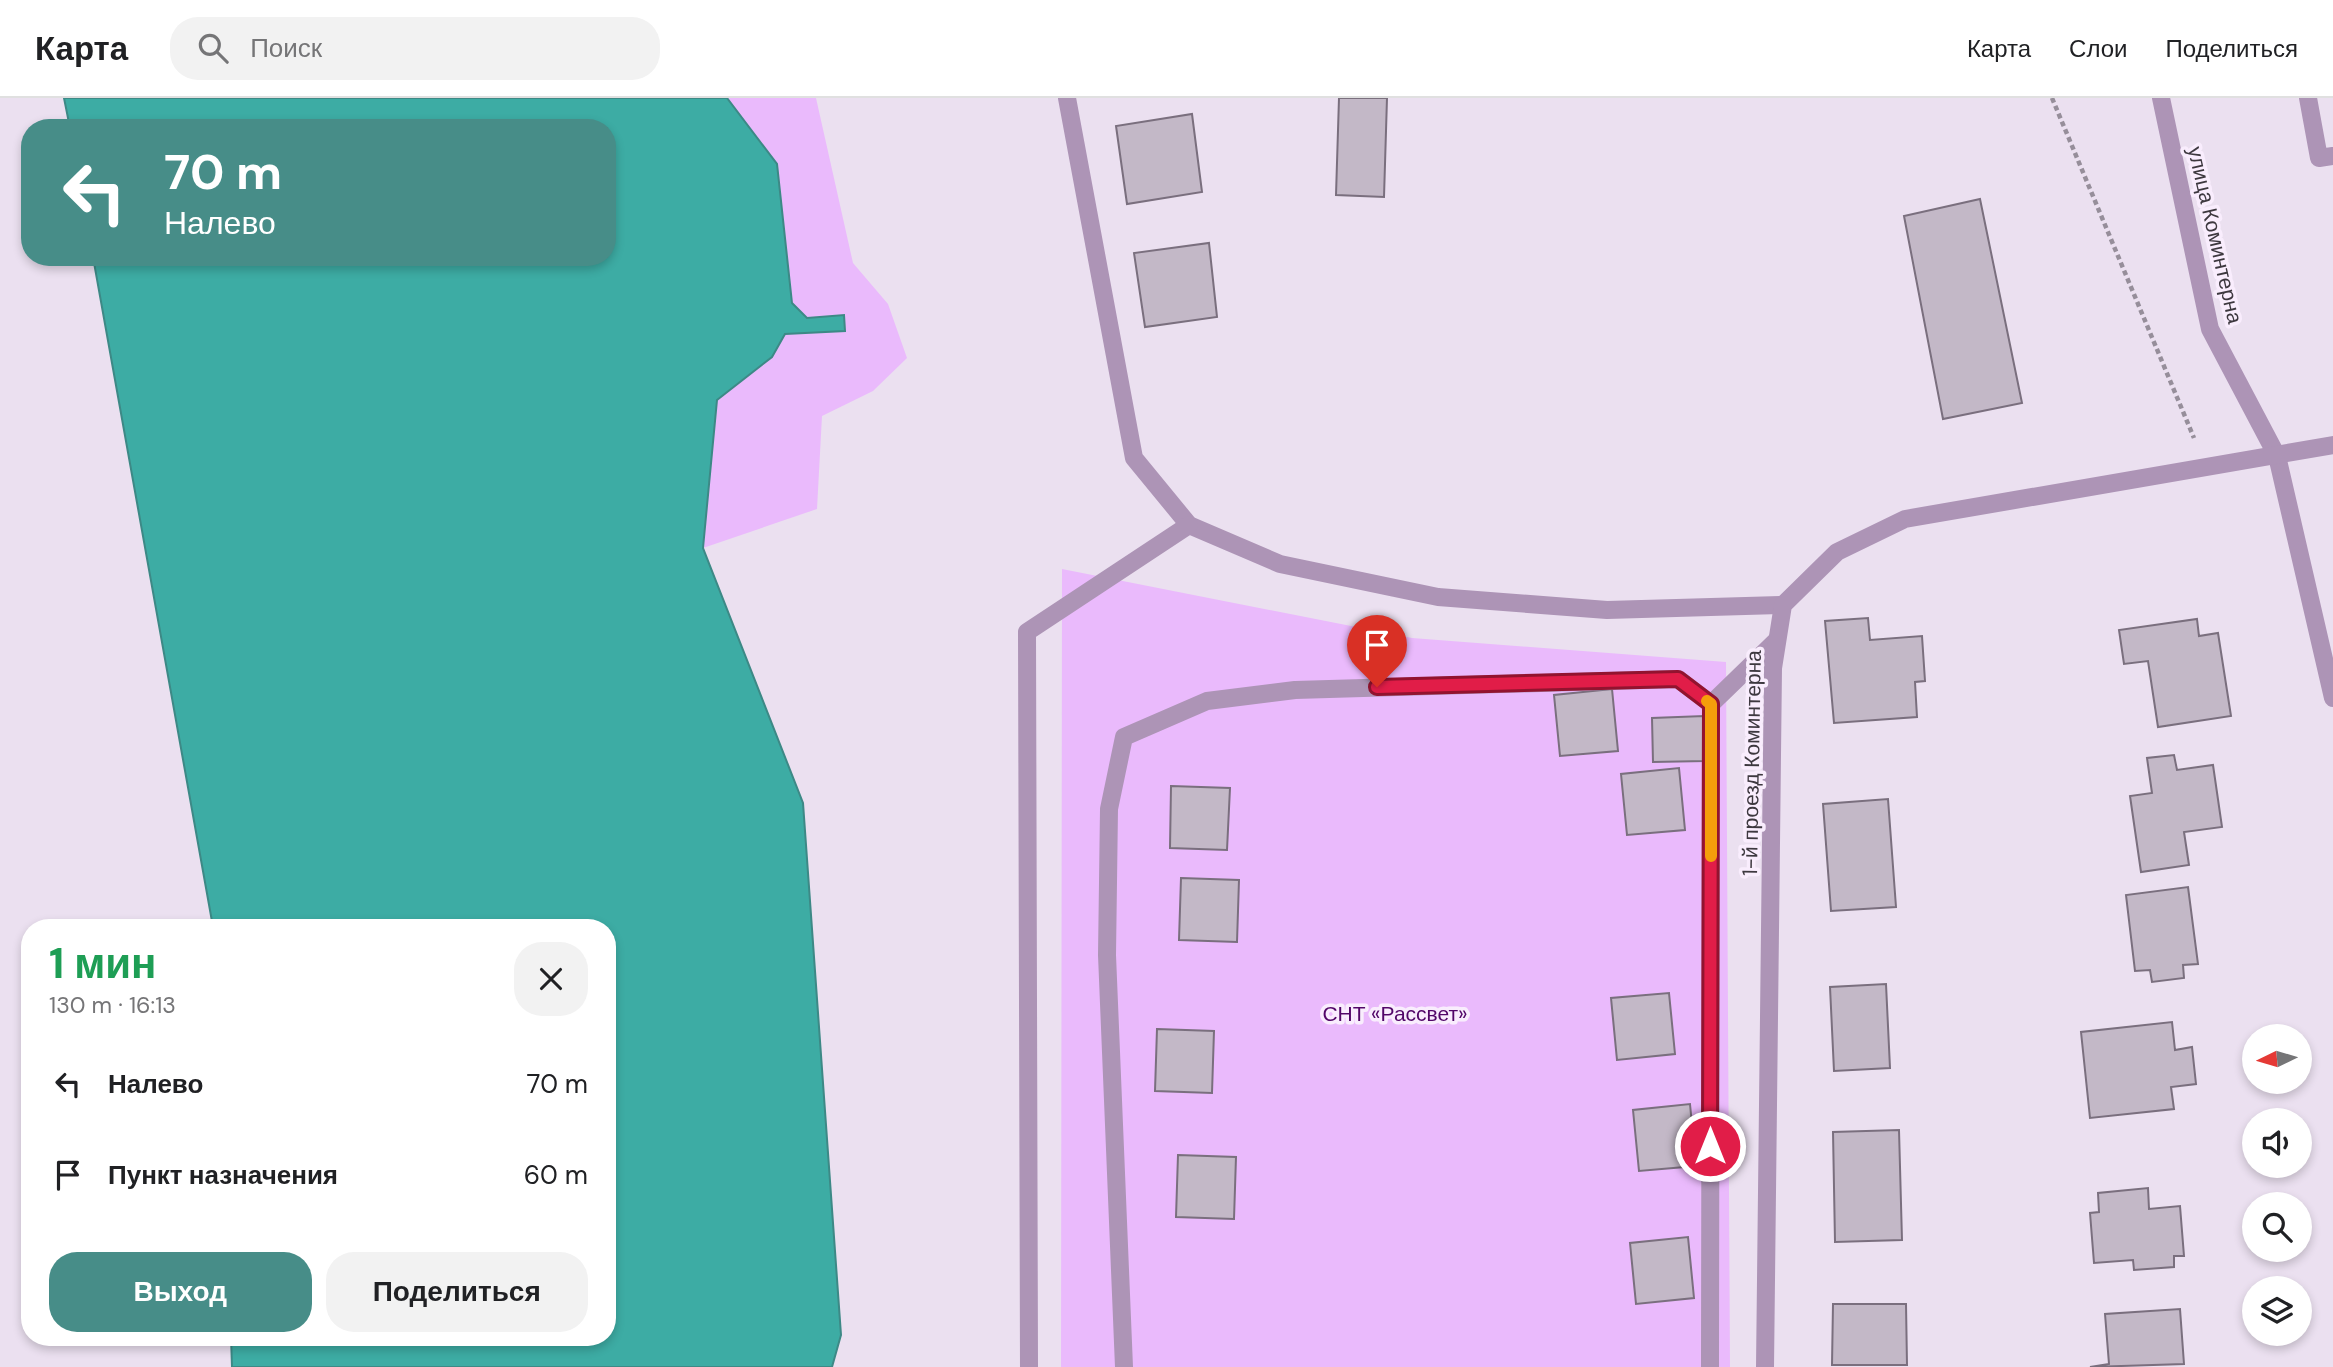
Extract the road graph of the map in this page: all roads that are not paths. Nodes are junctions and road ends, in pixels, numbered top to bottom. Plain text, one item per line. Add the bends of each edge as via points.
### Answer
1 (1067, 98) edge
2 (2161, 98) edge
3 (2308, 98) edge
4 (2333, 156) edge
5 (2333, 445) edge
6 (2277, 456) junction
7 (1189, 525) junction
8 (1783, 605) junction
9 (1777, 640) junction
10 (2333, 698) edge
11 (1711, 704) junction
12 (1030, 1367) edge
13 (1124, 1367) edge
14 (1710, 1367) edge
15 (1766, 1367) edge

1 - 7 street via 1134,458
2 - 6 street, улица Коминтерна via 2210,328
3 - 4 street via 2319,158
5 - 6 street
6 - 8 street via 1905,519 1837,552
6 - 10 street, улица Коминтерна
7 - 8 street via 1280,564 1438,597 1608,610
7 - 12 street via 1027,632
8 - 9 street, 1-й проезд Коминтерна
9 - 11 street
9 - 15 street, 1-й проезд Коминтерна via 1773,668
11 - 13 street via 1678,679 1295,690 1208,701 1124,737 1109,809 1107,955
11 - 14 street

